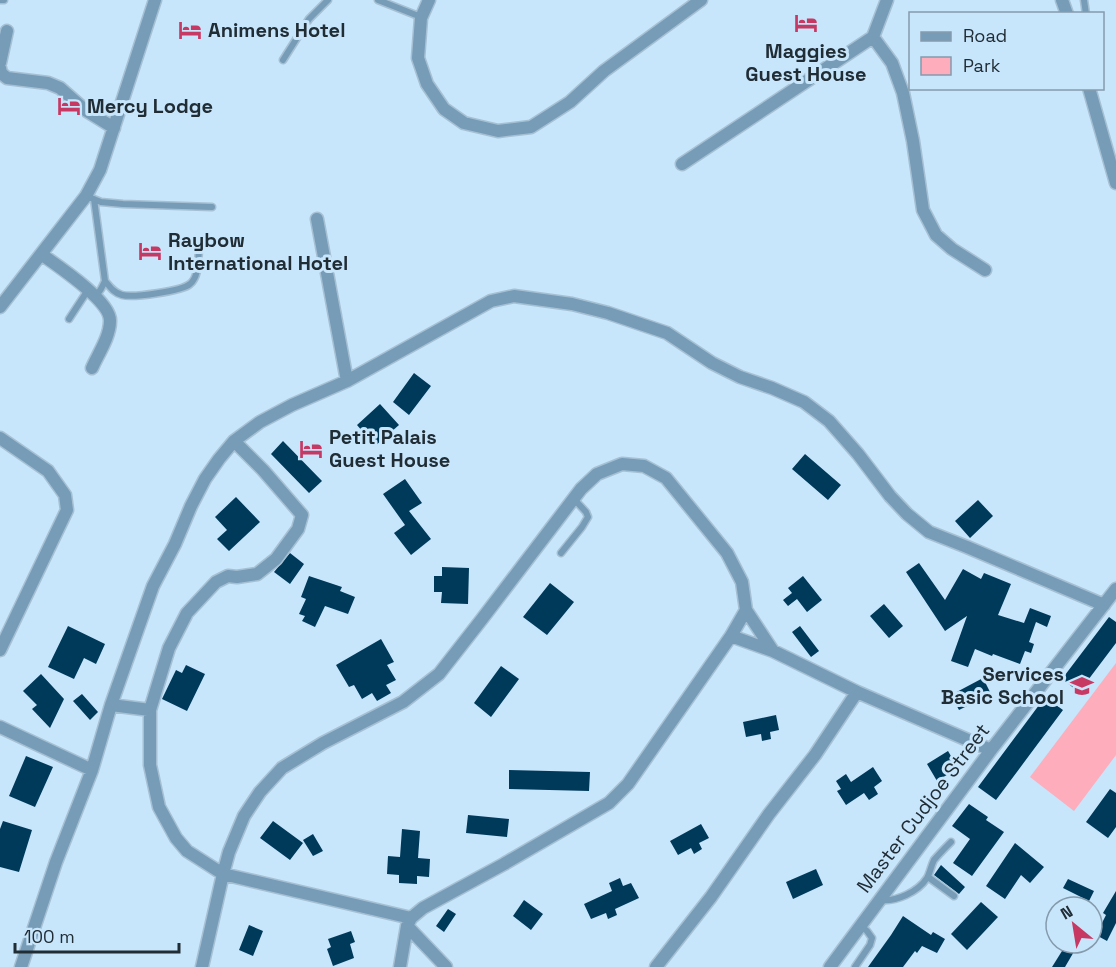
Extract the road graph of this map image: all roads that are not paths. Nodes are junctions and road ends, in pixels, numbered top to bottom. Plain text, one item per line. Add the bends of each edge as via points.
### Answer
1 (155, 0) edge
2 (328, 0) edge
3 (378, 0) edge
4 (429, 0) edge
5 (701, 0) edge
6 (887, 0) edge
7 (421, 18) junction
8 (7, 31) dead end
9 (873, 37) junction
10 (283, 60) dead end
11 (0, 63) edge
12 (0, 68) edge
13 (1090, 90) edge
14 (114, 128) junction
15 (682, 164) dead end
16 (1116, 183) edge
17 (90, 198) junction
18 (212, 207) dead end
19 (317, 219) dead end
20 (199, 249) dead end
21 (41, 254) junction
22 (985, 270) dead end
23 (105, 281) junction
24 (92, 293) junction
25 (0, 307) edge
26 (69, 319) dead end
27 (92, 368) dead end
28 (347, 381) junction
29 (0, 438) edge
30 (234, 441) junction
31 (574, 498) junction
32 (561, 553) dead end
33 (1116, 589) edge
34 (1104, 605) junction
35 (746, 610) junction
36 (731, 636) junction
37 (0, 650) edge
38 (773, 651) junction
39 (857, 692) junction
40 (111, 705) junction
41 (150, 710) junction
42 (0, 727) edge
43 (991, 750) junction
44 (92, 770) junction
45 (951, 842) dead end
46 (223, 874) junction
47 (928, 877) junction
48 (954, 896) dead end
49 (880, 899) junction
50 (409, 922) junction
51 (861, 926) junction
52 (21, 967) edge
53 (202, 967) edge
54 (400, 967) edge
55 (446, 967) edge
56 (656, 967) edge
57 (830, 967) edge
58 (855, 967) edge

1 - 14 street
2 - 10 lane via 309,19
3 - 7 lane
4 - 7 street
5 - 7 street via 604,71 570,102 531,127 506,130 464,123 444,109 427,84 418,58
6 - 9 street
8 - 11 street
9 - 15 street
9 - 22 street via 892,63 903,93 923,210 936,235
12 - 14 street via 7,78 60,88
13 - 16 street
14 - 17 street
17 - 18 lane via 123,204
17 - 21 street
17 - 23 lane
19 - 28 street
20 - 23 lane via 195,278 181,290 128,296 111,289
21 - 24 street
21 - 25 street
23 - 24 lane via 102,289
24 - 26 lane
24 - 27 street via 111,319
28 - 30 street via 292,405
28 - 34 street via 491,301 514,296 608,313 667,333 712,363 804,402 829,421 890,496 929,532
29 - 37 street via 48,471 65,495 66,510
30 - 40 street via 205,479 153,586
30 - 41 street via 302,515 298,529 276,560 257,574 228,576 216,582 187,613 169,648
31 - 32 lane via 588,517
31 - 35 street via 597,474 622,464 644,466 666,477 727,553 742,582
31 - 46 street via 439,674 403,702 282,768 244,816
33 - 34 street, Master Cudjoe Street
34 - 43 street, Master Cudjoe Street
35 - 36 street
35 - 38 street
36 - 38 street
36 - 50 street via 628,784 609,803 423,908
38 - 39 street
39 - 43 street
39 - 56 street via 815,755
40 - 41 street
40 - 44 street
41 - 46 street via 150,765 159,807 188,851
42 - 44 street
43 - 49 street, Master Cudjoe Street
44 - 52 street
45 - 47 lane via 935,860
46 - 50 street
46 - 53 street
47 - 48 lane
47 - 49 lane via 898,899
49 - 51 street, Master Cudjoe Street
50 - 54 street
50 - 55 street
51 - 57 street, Master Cudjoe Street
51 - 58 lane via 872,938

